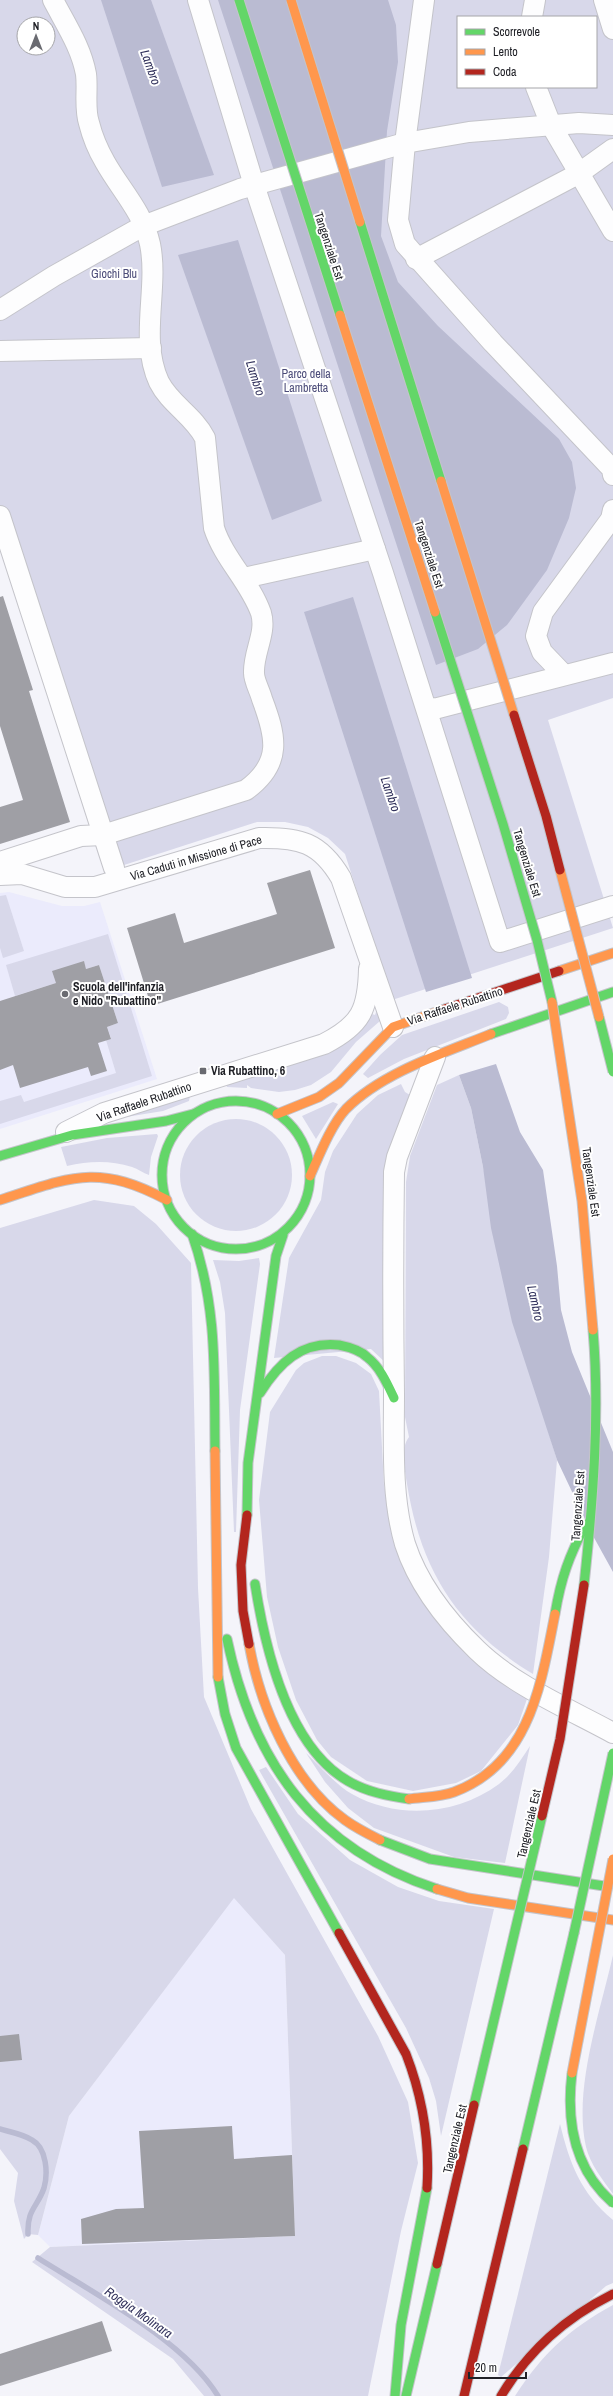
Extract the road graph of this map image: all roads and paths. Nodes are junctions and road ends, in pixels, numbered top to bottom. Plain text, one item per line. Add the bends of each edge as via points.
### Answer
1 (53, 0) edge
2 (198, 0) edge
3 (239, 0) edge
4 (291, 0) edge
5 (424, 0) edge
6 (535, 0) edge
7 (604, 0) edge
8 (532, 16) edge
9 (613, 29) edge
10 (536, 88) edge
11 (551, 125) junction
12 (613, 125) edge
13 (405, 143) junction
14 (613, 149) edge
15 (578, 174) junction
16 (260, 183) junction
17 (143, 226) junction
18 (613, 231) edge
19 (416, 259) junction
20 (0, 310) edge
21 (151, 348) junction
22 (0, 351) edge
23 (613, 475) edge
24 (613, 510) edge
25 (0, 516) edge
26 (375, 549) junction
27 (244, 578) junction
28 (613, 663) edge
29 (564, 675) junction
30 (427, 709) junction
31 (103, 835) junction
32 (0, 862) edge
33 (114, 868) dead end
34 (0, 875) edge
35 (613, 906) edge
36 (613, 953) edge
37 (369, 961) junction
38 (613, 992) edge
39 (393, 1026) junction
40 (435, 1057) junction
41 (613, 1072) edge
42 (198, 1112) junction
43 (277, 1114) junction
44 (51, 1140) junction
45 (0, 1156) edge
46 (310, 1176) junction
47 (0, 1200) edge
48 (167, 1200) junction
49 (192, 1234) junction
50 (283, 1235) junction
51 (257, 1397) junction
52 (394, 1398) junction
53 (591, 1516) junction
54 (247, 1524) junction
55 (252, 1561) dead end
56 (254, 1575) dead end
57 (217, 1593) junction
58 (613, 1733) edge
59 (613, 1753) edge
60 (613, 1859) edge
61 (613, 1888) edge
62 (613, 1920) edge
63 (613, 2203) edge
64 (613, 2294) edge
65 (395, 2396) edge
66 (406, 2396) edge
67 (464, 2396) edge
68 (501, 2396) edge

1 - 17 street via 82,55 86,77 88,122 105,161 127,193
2 - 16 street
3 - 53 main road, Tangenziale Est, bridge via 503,824 551,996 582,1201 595,1353
4 - 41 main road, bridge via 546,816
5 - 13 street
6 - 8 street
7 - 9 street
10 - 11 street
11 - 12 street via 579,122
11 - 13 street via 469,132
11 - 15 street
13 - 16 street, bridge
13 - 19 street via 398,220 405,244
14 - 15 street
15 - 18 street
15 - 19 street
16 - 17 street
16 - 26 street
17 - 20 street
17 - 21 street via 150,243 152,264
19 - 23 street via 519,372 612,468
21 - 22 street
21 - 27 street via 159,382 174,403 199,427 205,438 217,539
24 - 29 street via 611,520 543,612 536,636 542,652
25 - 31 street
26 - 27 street
26 - 30 street
27 - 31 street via 261,613 263,628 254,674 273,727 272,755 266,770 260,780 246,790
28 - 29 street
29 - 30 street
30 - 35 street via 500,942
31 - 32 street via 81,836
31 - 33 street
34 - 37 street, Via Caduti in Missione di Pace via 22,874 65,887 95,887 259,838 281,837 300,840 317,848 330,860 341,878
36 - 39 main road, Via Raffaele Rubattino
37 - 39 street, Via Caduti in Missione di Pace
37 - 44 street, Via Raffaele Rubattino via 364,1008 354,1025 341,1035 324,1044 104,1113
38 - 40 main road, Via Raffaele Rubattino via 508,1028
39 - 43 main road, Via Raffaele Rubattino via 340,1083 319,1097
40 - 46 main road, Via Raffaele Rubattino via 380,1082 360,1096 346,1110 335,1127 322,1148
40 - 52 street via 397,1157 394,1172
42 - 43 main road, Via Raffaele Rubattino via 224,1103 242,1102 260,1106
42 - 44 main road, Via Raffaele Rubattino via 161,1122
42 - 48 main road, Via Raffaele Rubattino via 178,1130 167,1150 163,1173
43 - 46 main road, Via Raffaele Rubattino via 291,1126 301,1140 308,1158
44 - 45 main road, Via Raffaele Rubattino
46 - 50 main road, Via Raffaele Rubattino via 303,1206
47 - 48 main road via 64,1180 102,1175 142,1185
48 - 49 main road, Via Raffaele Rubattino via 175,1216
49 - 50 main road, Via Raffaele Rubattino via 210,1244 237,1249 256,1246
49 - 57 main road via 205,1269 211,1294 213,1321
50 - 51 main road via 276,1256
51 - 52 main road via 272,1374 288,1357 307,1346 329,1343 352,1348 369,1357 381,1371
51 - 54 main road via 248,1463
52 - 58 street via 394,1456 398,1509 405,1543 416,1571 432,1598 477,1651 510,1676
53 - 56 main road, bridge via 570,1552 564,1570 534,1710 503,1763 484,1780 460,1792 434,1799 380,1795 354,1784 332,1770 315,1752 298,1726 266,1647
53 - 66 main road, Tangenziale Est, bridge via 582,1603 560,1739
54 - 55 main road
54 - 61 main road via 241,1565 243,1611 259,1684 273,1725 291,1758 317,1794 346,1820 383,1842 430,1859
57 - 62 main road via 236,1677 252,1724 276,1770 304,1806 337,1838 374,1862 419,1884 449,1893
57 - 65 main road via 218,1681 236,1748 406,2054 424,2111 427,2191 400,2326
59 - 67 main road, bridge via 587,1876
60 - 63 main road, bridge via 579,2031 571,2112 572,2129 581,2160 598,2188
64 - 68 main road via 576,2313 546,2338 520,2366

